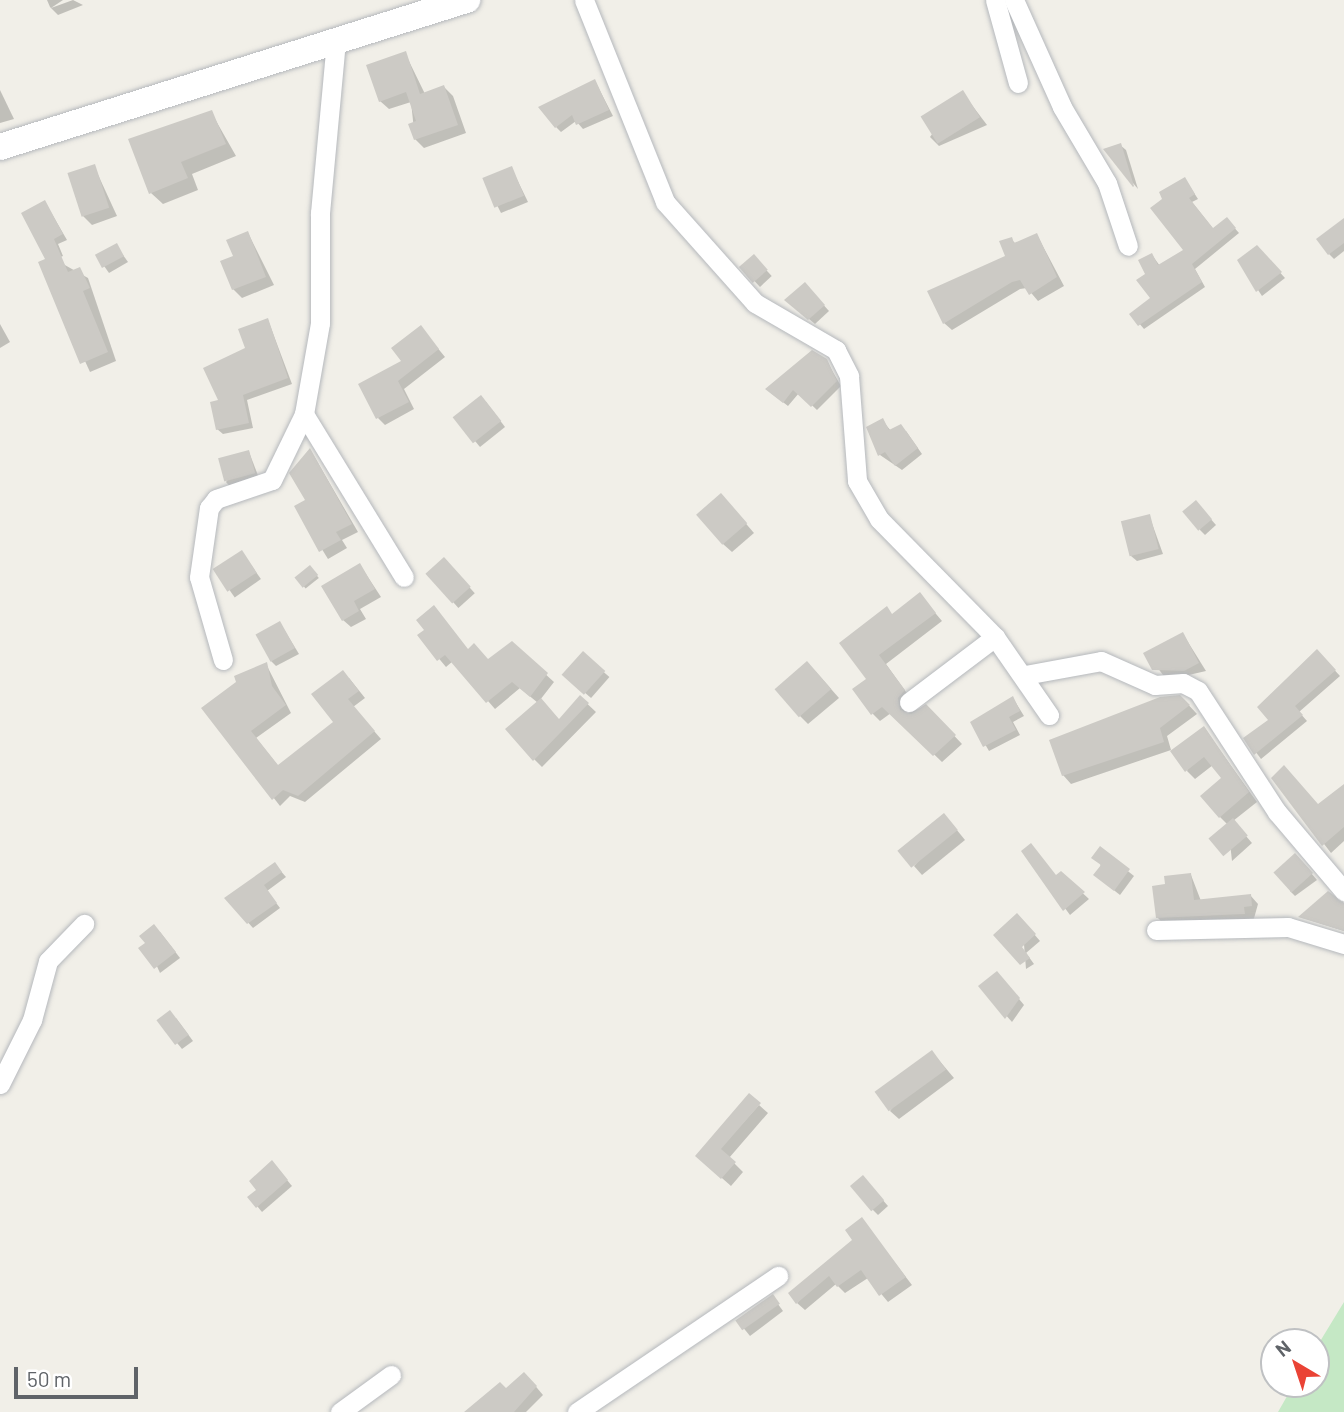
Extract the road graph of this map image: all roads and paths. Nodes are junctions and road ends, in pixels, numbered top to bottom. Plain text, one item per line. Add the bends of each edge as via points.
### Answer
1 (467, 0) edge
2 (584, 0) edge
3 (996, 0) edge
4 (1014, 0) edge
5 (336, 41) junction
6 (1018, 83) dead end
7 (0, 147) edge
8 (1128, 246) dead end
9 (304, 414) junction
10 (404, 577) dead end
11 (995, 637) junction
12 (223, 660) dead end
13 (1025, 675) junction
14 (909, 702) dead end
15 (1049, 715) dead end
16 (1344, 891) edge
17 (84, 924) dead end
18 (1156, 930) dead end
19 (1344, 944) edge
20 (0, 1084) edge
21 (778, 1276) dead end
22 (391, 1376) dead end
23 (340, 1412) edge
24 (577, 1412) edge

1 - 5 main road
2 - 11 street via 665,202 755,303 836,350 849,376 857,481 892,538
3 - 6 street
4 - 8 street via 1062,107 1107,183
5 - 7 main road
5 - 9 street via 320,213 320,323
9 - 10 street
9 - 12 street via 272,480 216,499 209,508 199,577
11 - 13 street
11 - 14 street
13 - 15 street
13 - 16 street via 1101,661 1156,685 1183,683 1198,691 1277,812
17 - 20 street via 48,961 32,1020
18 - 19 street via 1288,927
21 - 24 street
22 - 23 street

